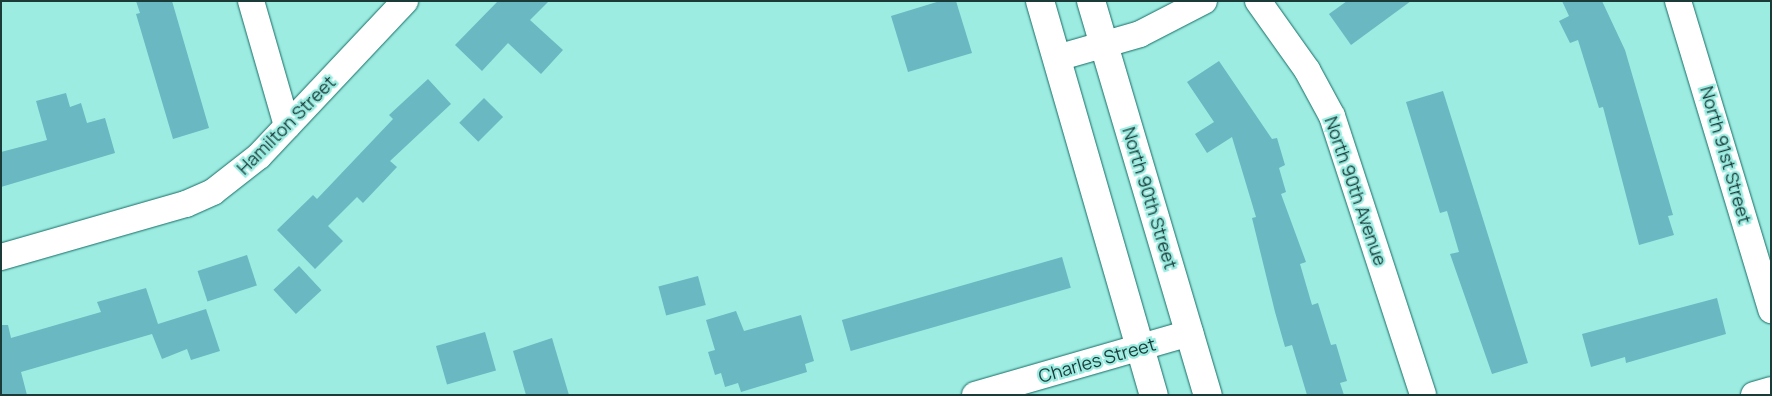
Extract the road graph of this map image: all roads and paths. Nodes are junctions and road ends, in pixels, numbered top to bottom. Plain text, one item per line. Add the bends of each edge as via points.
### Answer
1 (251, 1) edge
2 (405, 1) edge
3 (1040, 1) edge
4 (1091, 1) edge
5 (1204, 1) edge
6 (1258, 1) edge
7 (1678, 1) edge
8 (1104, 44) junction
9 (1057, 58) junction
10 (287, 126) junction
11 (1, 257) edge
12 (1771, 310) edge
13 (1190, 333) junction
14 (1140, 347) junction
15 (1771, 390) edge
16 (975, 395) edge
17 (1154, 395) edge
18 (1208, 395) edge
19 (1423, 395) edge
20 (1754, 395) edge

1 - 10 street
2 - 10 street, Hamilton Street
3 - 9 main road
4 - 8 main road, North 90th Street
5 - 8 street via 1166,24
6 - 19 street, North 90th Avenue via 1307,70 1332,116
7 - 12 street, North 91st Street
8 - 9 street
8 - 13 main road, North 90th Street
9 - 14 main road
10 - 11 street, Hamilton Street via 259,156 213,192 186,204
13 - 14 street, Charles Street
13 - 18 main road, North 90th Street
14 - 16 street, Charles Street
14 - 17 main road
15 - 20 street

